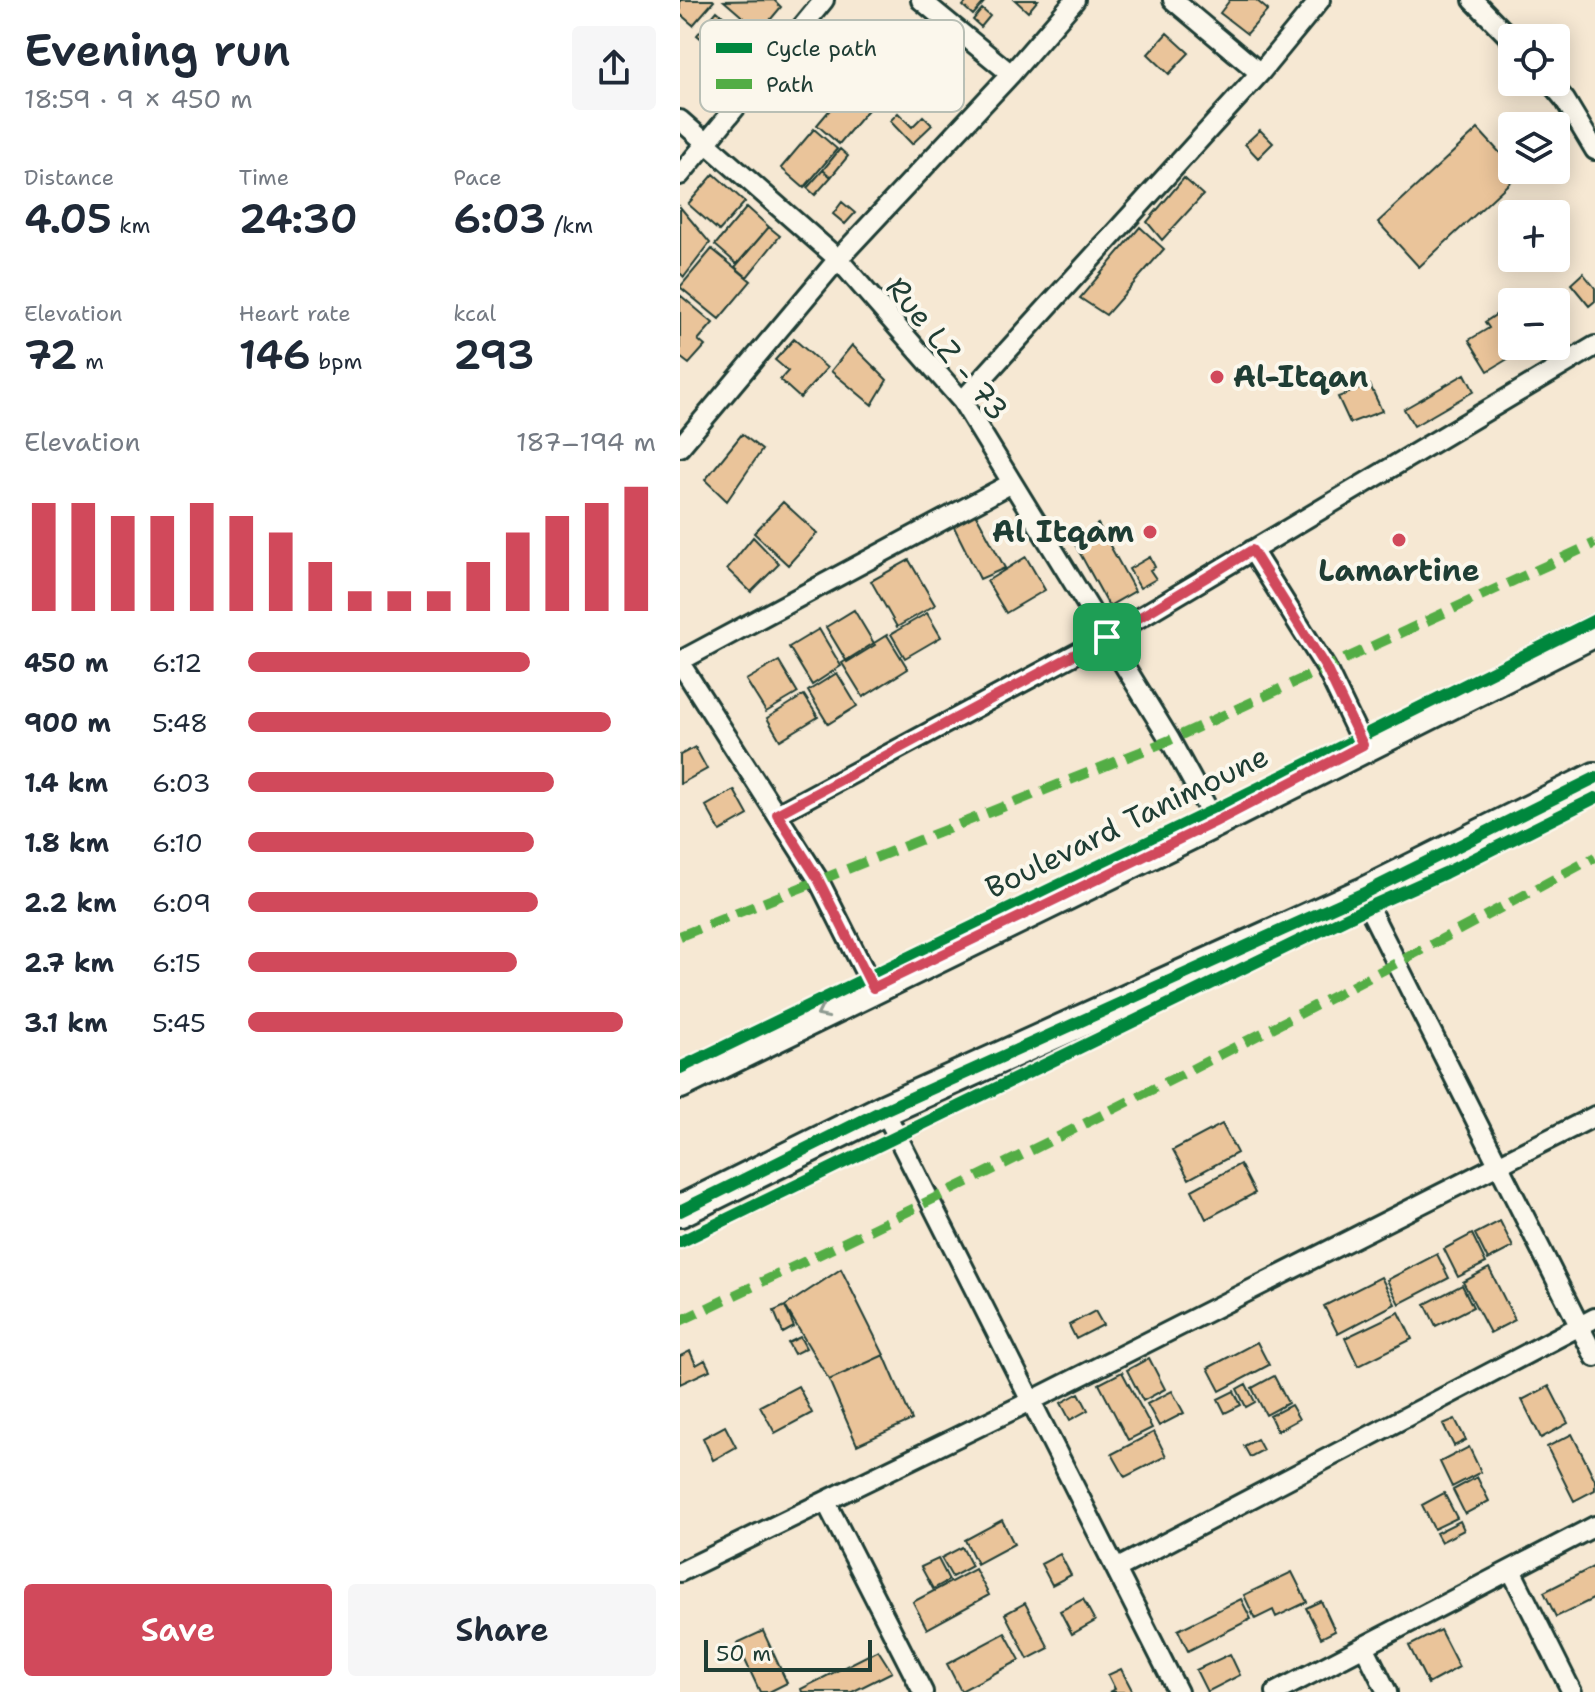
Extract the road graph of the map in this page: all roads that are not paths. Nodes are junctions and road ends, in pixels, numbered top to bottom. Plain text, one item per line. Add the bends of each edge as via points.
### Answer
1 (824, 0) edge
2 (921, 0) edge
3 (1075, 0) edge
4 (1173, 0) edge
5 (1320, 0) edge
6 (1473, 0) edge
7 (808, 20) edge
8 (945, 20) edge
9 (1498, 26) edge
10 (964, 35) edge
11 (1260, 73) junction
12 (1011, 74) junction
13 (1562, 96) edge
14 (732, 112) edge
15 (680, 120) edge
16 (707, 143) junction
17 (1595, 150) edge
18 (680, 175) edge
19 (838, 259) junction
20 (1595, 346) edge
21 (962, 401) junction
22 (680, 447) edge
23 (1012, 483) junction
24 (1252, 550) junction
25 (1595, 631) edge
26 (1107, 637) junction
27 (680, 662) edge
28 (1363, 745) junction
29 (1595, 778) edge
30 (777, 814) junction
31 (1215, 822) junction
32 (1362, 894) junction
33 (873, 988) junction
34 (680, 1083) edge
35 (884, 1110) junction
36 (1595, 1116) edge
37 (1498, 1164) junction
38 (680, 1211) edge
39 (1587, 1322) edge
40 (1595, 1357) edge
41 (1031, 1401) junction
42 (826, 1502) junction
43 (1595, 1526) edge
44 (1116, 1569) junction
45 (1511, 1570) junction
46 (680, 1572) edge
47 (1364, 1646) junction
48 (923, 1692) edge
49 (1178, 1692) edge
50 (1276, 1692) edge
51 (1387, 1692) edge
52 (1572, 1692) edge

1 - 7 street
2 - 8 street
3 - 12 street
4 - 11 street
5 - 11 street
6 - 9 street
10 - 12 street
11 - 21 street
12 - 19 street
13 - 17 street
14 - 16 street
15 - 16 street, Rue LZ - 73
16 - 18 street
16 - 19 street, Rue LZ - 73
19 - 21 street, Rue LZ - 73
19 - 22 street
20 - 24 street
21 - 23 street, Rue LZ - 73
23 - 26 street, Rue LZ - 73
23 - 27 street
24 - 26 street
24 - 28 street via 1326,668
25 - 28 main road, Boulevard Tanimoune
26 - 30 street
26 - 31 street, Rue LZ - 73
27 - 30 street
28 - 31 main road, Boulevard Tanimoune
29 - 32 main road
30 - 33 street via 818,879
31 - 33 main road, Boulevard Tanimoune
32 - 35 main road
32 - 37 street
33 -> 34 main road, Boulevard Tanimoune
35 - 38 main road
35 - 41 street
36 - 37 street
37 - 39 street
37 - 41 street
39 - 40 street
39 - 44 street
41 - 42 street
41 - 44 street
42 - 46 street
42 - 48 street
43 - 45 street
44 - 49 street
45 - 47 street
45 - 52 street
47 - 50 street
47 - 51 street

